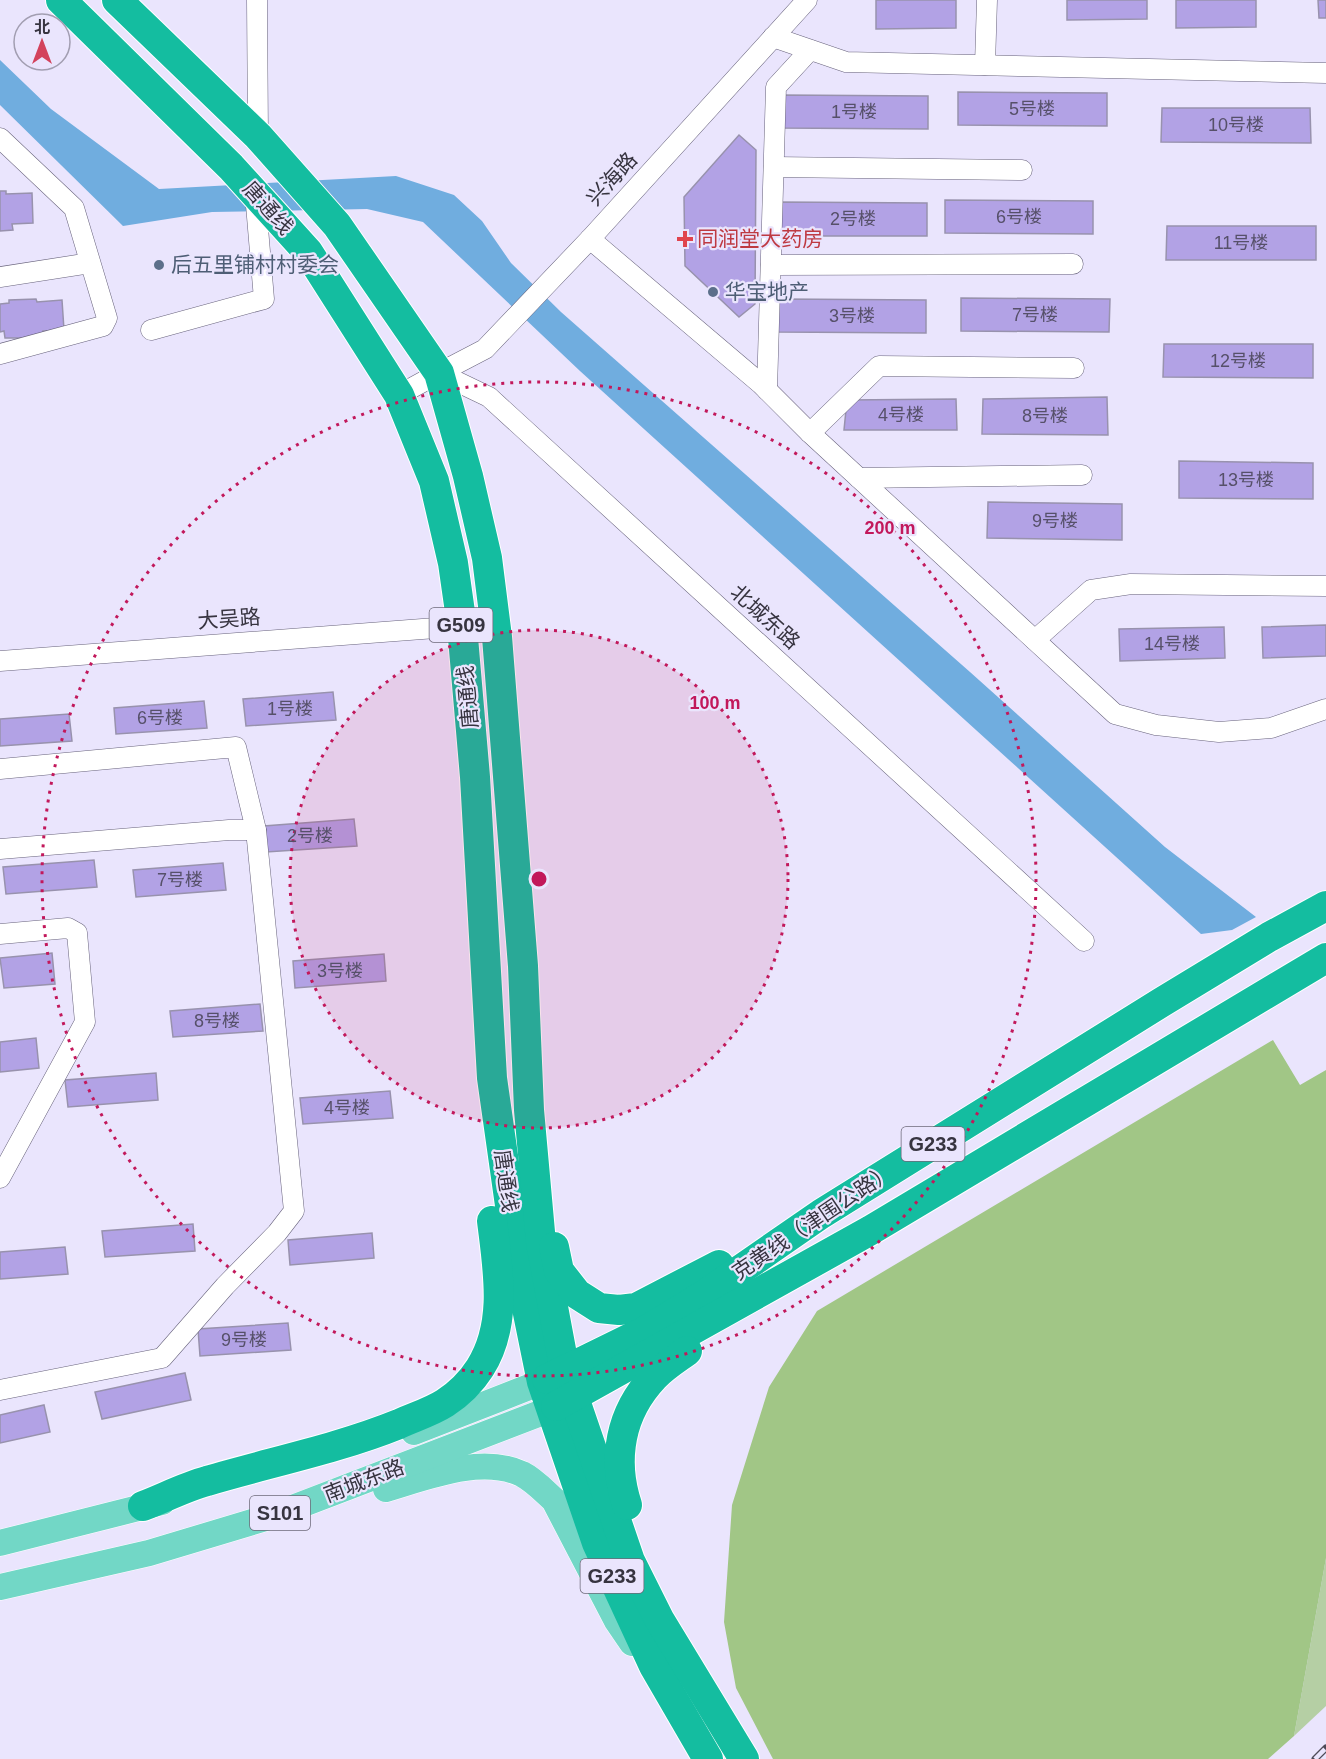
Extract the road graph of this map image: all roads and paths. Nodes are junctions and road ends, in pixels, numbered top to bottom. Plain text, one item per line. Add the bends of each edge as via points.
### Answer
1 (61, 0) edge
2 (117, 0) edge
3 (257, 0) edge
4 (807, 0) edge
5 (987, 0) edge
6 (773, 37) junction
7 (810, 50) junction
8 (985, 65) junction
9 (1326, 73) edge
10 (258, 136) junction
11 (0, 138) edge
12 (774, 167) junction
13 (1022, 170) dead end
14 (255, 193) junction
15 (590, 239) junction
16 (90, 263) junction
17 (1073, 264) dead end
18 (771, 265) junction
19 (0, 277) edge
20 (151, 330) dead end
21 (0, 354) edge
22 (1074, 368) dead end
23 (439, 373) junction
24 (767, 390) junction
25 (399, 395) junction
26 (810, 433) junction
27 (1082, 476) dead end
28 (859, 478) junction
29 (1326, 586) edge
30 (462, 626) junction
31 (1035, 640) junction
32 (0, 661) edge
33 (1326, 709) edge
34 (0, 770) edge
35 (256, 830) junction
36 (0, 849) edge
37 (1326, 906) edge
38 (0, 934) edge
39 (1084, 941) dead end
40 (1326, 958) edge
41 (492, 1078) junction
42 (529, 1110) junction
43 (0, 1178) edge
44 (821, 1214) junction
45 (813, 1262) junction
46 (0, 1390) edge
47 (558, 1390) junction
48 (143, 1506) junction
49 (272, 1516) junction
50 (0, 1543) edge
51 (0, 1587) edge
52 (654, 1666) junction
53 (709, 1701) junction
54 (708, 1759) edge
55 (744, 1759) edge

1 - 14 highway, 唐通线 / G509
2 - 10 highway, 唐通线 / G509
3 - 10 street
4 - 6 street, 兴海路
5 - 8 street
6 - 7 street
6 - 15 street, 兴海路
7 - 8 street via 846,62
7 - 12 street via 776,87
8 - 9 street
10 - 23 highway, 唐通线 / G509 via 337,225
11 - 16 street via 74,208
12 - 13 street
12 - 18 street
14 - 20 street via 264,299
14 - 25 highway, 唐通线 / G509 via 308,252
15 - 23 street, 兴海路 via 485,349
15 - 24 street
16 - 19 street
16 - 21 street via 107,318 103,326
17 - 18 street
18 - 24 street
22 - 26 street via 879,366
23 - 25 street
23 - 39 street, 北城东路 via 489,397
23 - 42 highway, 唐通线 / G509 via 487,558 497,637 523,966
24 - 26 street
25 - 30 highway, 唐通线 / G509 via 434,481 453,563
26 - 28 street
27 - 28 street
28 - 31 street
29 - 31 street via 1131,584 1091,590
30 - 32 street, 大吴路
30 - 41 highway, 唐通线 / G509
31 - 33 street via 1115,714 1156,725 1219,732 1271,728
34 - 35 street via 236,747
35 - 36 street
35 - 46 street via 294,1211 162,1358
37 - 44 highway, 克黄线（津围公路） / G233 via 1162,1002
38 - 43 street via 68,928 77,933 85,1022
40 - 45 highway, 克黄线（津围公路） / G233
41 - 47 highway, 唐通线 / G509 via 519,1269
41 - 48 highway via 486,1120 498,1321 481,1368 467,1386 444,1404 379,1432 203,1482
42 - 44 highway via 543,1160 559,1271 577,1294 599,1308 636,1308
42 - 47 highway, 唐通线 / G509
44 - 47 highway, 克黄线（津围公路） / G233
45 - 47 highway, 克黄线（津围公路） / G233
45 - 53 highway, G233 via 655,1376 629,1414 621,1440 619,1469 638,1539
47 - 48 main road, 南城东路 / S101 via 288,1474
47 - 49 main road, 南城东路 / S101
47 - 52 highway, G233 via 597,1543
47 - 53 highway, G509 via 630,1561 659,1619
48 - 50 main road, 南城东路 / S101
49 - 51 main road, 南城东路 / S101 via 149,1553
49 - 52 main road via 321,1508 481,1466 505,1467 523,1474 554,1500 617,1621
52 - 54 highway, G233
53 - 55 highway, G233

